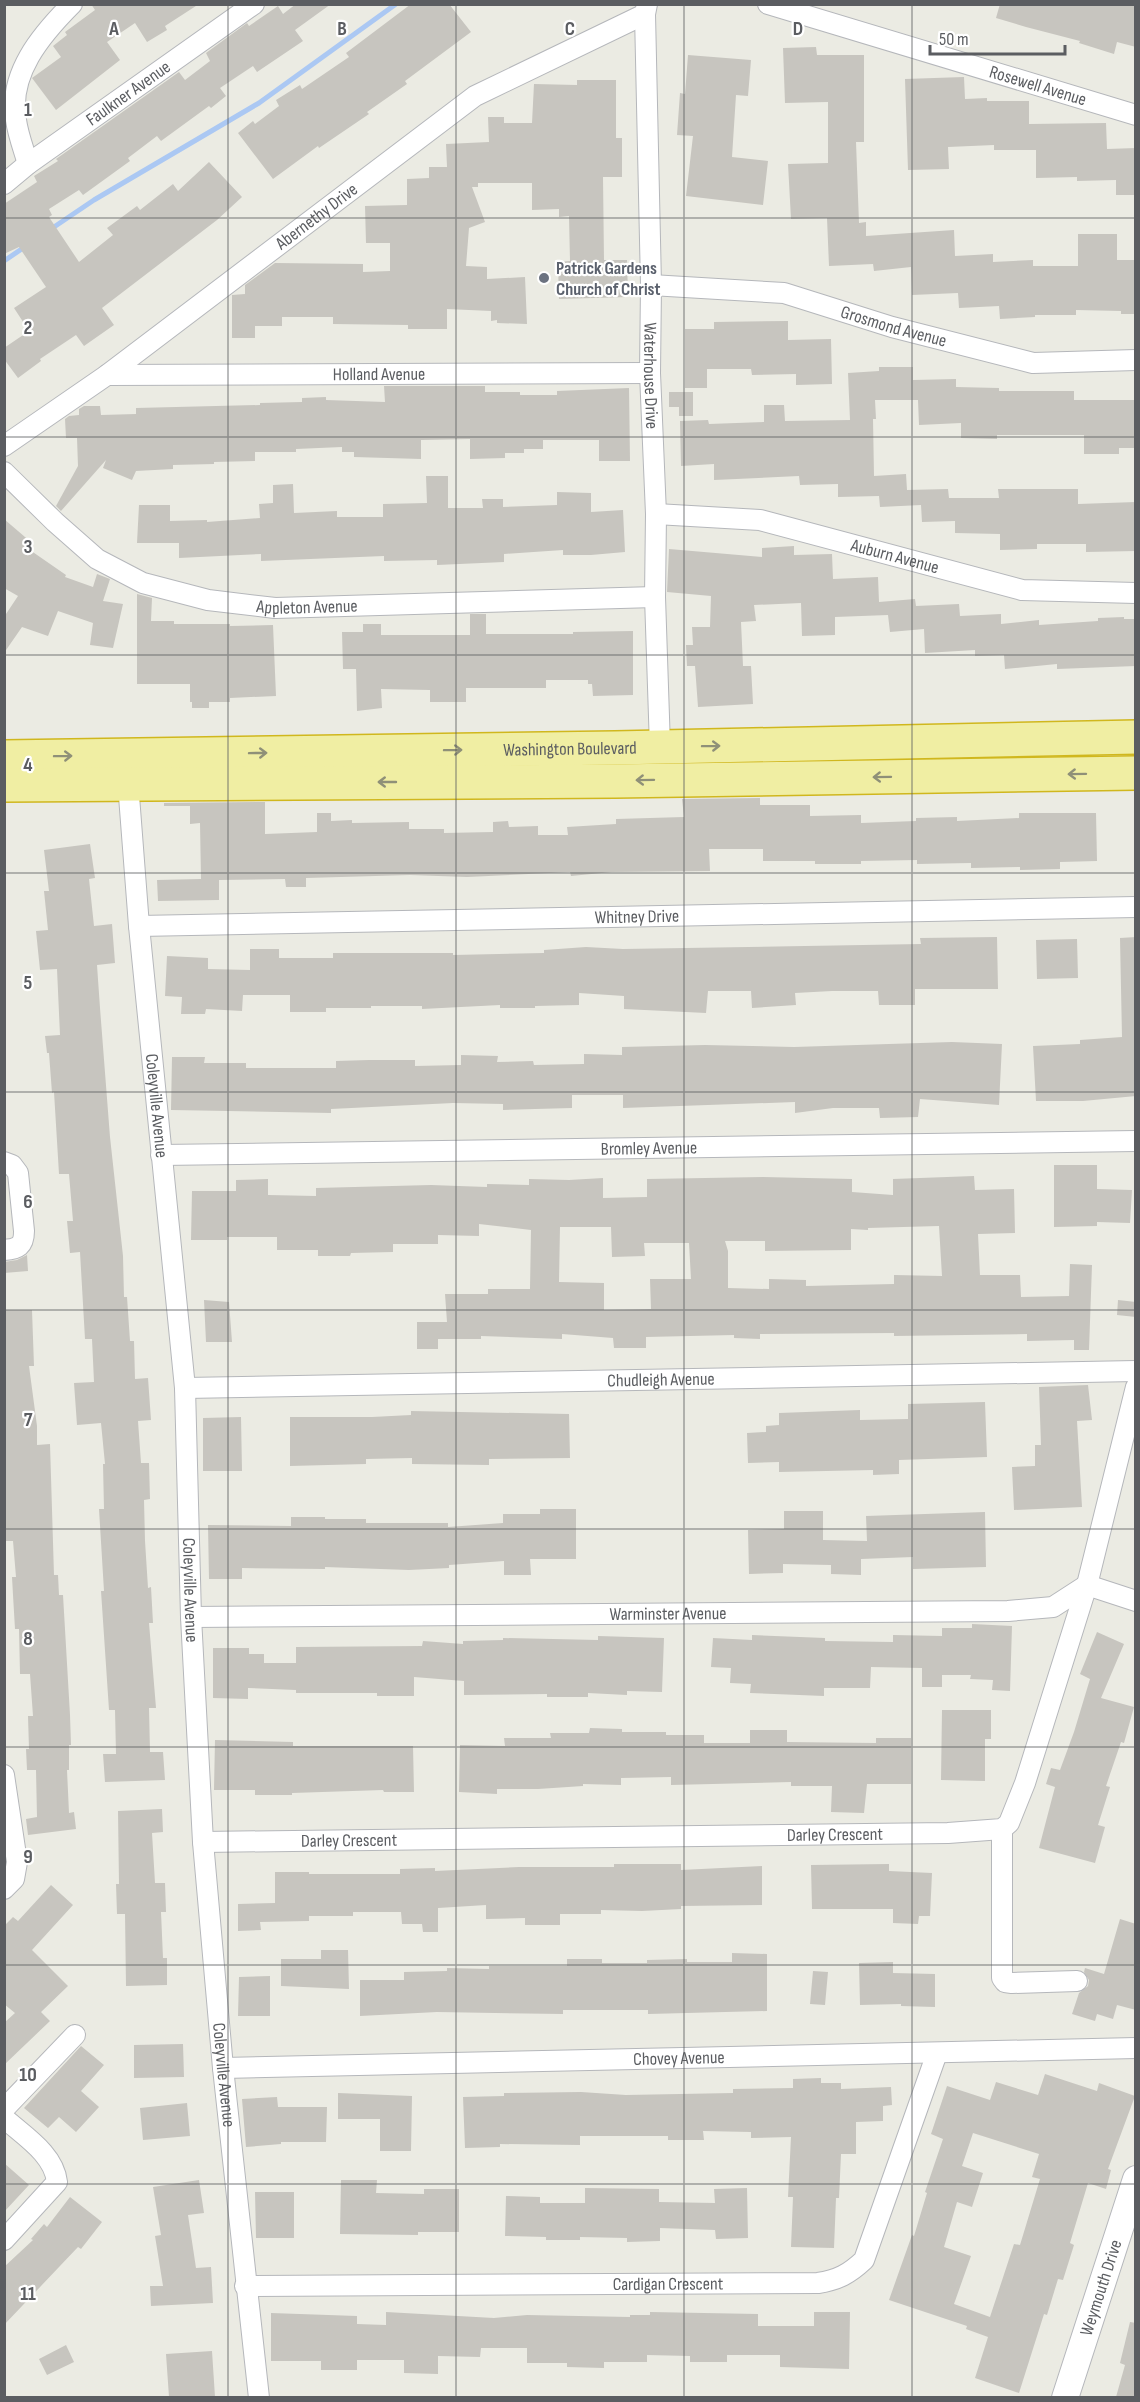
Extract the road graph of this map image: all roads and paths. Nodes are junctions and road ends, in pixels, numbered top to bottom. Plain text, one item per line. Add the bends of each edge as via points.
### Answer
1 (72, 4) edge
2 (254, 4) edge
3 (768, 4) edge
4 (646, 9) edge
5 (1136, 115) edge
6 (28, 164) junction
7 (4, 184) edge
8 (651, 285) junction
9 (1136, 360) edge
10 (650, 373) junction
11 (107, 375) junction
12 (4, 446) edge
13 (4, 472) edge
14 (656, 514) junction
15 (1136, 593) edge
16 (655, 597) junction
17 (1136, 736) edge
18 (660, 747) junction
19 (4, 757) edge
20 (1136, 773) edge
21 (128, 783) junction
22 (4, 785) edge
23 (1136, 907) edge
24 (139, 926) junction
25 (1136, 1142) edge
26 (161, 1155) junction
27 (8, 1163) edge
28 (4, 1250) edge
29 (1136, 1371) edge
30 (185, 1388) junction
31 (1136, 1388) edge
32 (1087, 1585) junction
33 (1136, 1601) edge
34 (191, 1617) junction
35 (4, 1775) edge
36 (1002, 1829) junction
37 (11, 1842) edge
38 (203, 1842) junction
39 (4, 1889) edge
40 (1077, 1981) dead end
41 (75, 2035) dead end
42 (1136, 2048) edge
43 (937, 2053) junction
44 (223, 2068) junction
45 (4, 2109) edge
46 (4, 2118) edge
47 (1136, 2179) edge
48 (4, 2240) edge
49 (245, 2286) junction
50 (259, 2397) edge
51 (1065, 2397) edge

1 - 6 street via 53,23 20,71 14,95 15,119
2 - 6 street, Faulkner Avenue
3 - 5 street, Rosewell Avenue
4 - 8 street, Waterhouse Drive
4 - 11 street, Abernethy Drive via 476,96
6 - 7 street, Faulkner Avenue
8 - 9 street, Grosmond Avenue via 784,293 892,327 1033,363
8 - 10 street, Waterhouse Drive
10 - 11 street, Holland Avenue
10 - 14 street, Waterhouse Drive
11 - 12 street, Abernethy Drive
13 - 16 street, Appleton Avenue via 97,559 143,583 208,600 275,608
14 - 15 street, Auburn Avenue via 760,520 1022,590
14 - 16 street, Waterhouse Drive
16 - 18 street, Waterhouse Drive
18 -> 17 highway, Washington Boulevard
19 -> 18 highway, Washington Boulevard
20 -> 21 highway, Washington Boulevard
21 - 22 highway, Washington Boulevard
21 - 24 street, Coleyville Avenue
23 - 24 street, Whitney Drive
24 - 26 street, Coleyville Avenue
25 - 26 street, Bromley Avenue
26 - 30 street, Coleyville Avenue
27 - 28 street via 18,1173 24,1240 15,1249
29 - 30 street, Chudleigh Avenue
30 - 34 street, Coleyville Avenue
31 - 32 street
32 - 33 street
32 - 34 street, Warminster Avenue via 1053,1607 1008,1611
32 - 36 street via 1025,1783 1009,1823
34 - 38 street, Coleyville Avenue
35 - 37 street
36 - 38 street, Darley Crescent via 948,1833
36 - 40 street via 1002,1978 1012,1983
37 - 39 street via 14,1879
38 - 44 street, Coleyville Avenue
41 - 45 street
42 - 43 street, Chovey Avenue
43 - 44 street, Chovey Avenue
43 - 49 street, Cardigan Crescent via 864,2260 851,2273 836,2280
44 - 49 street, Coleyville Avenue
46 - 48 street via 50,2160 57,2182
47 - 51 street, Weymouth Drive
49 - 50 street, Coleyville Avenue

